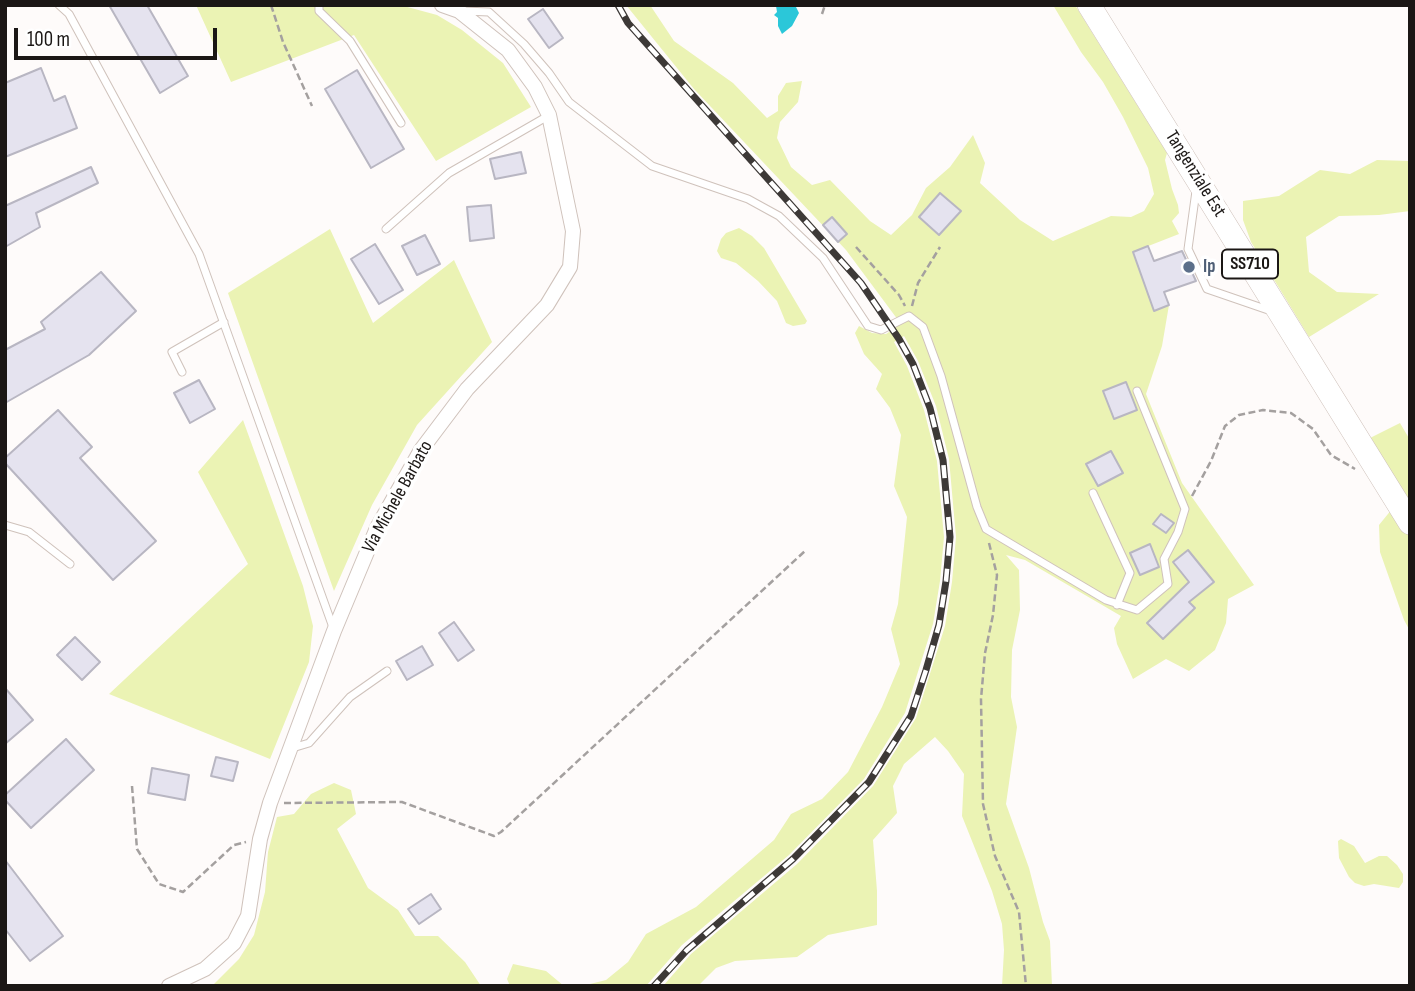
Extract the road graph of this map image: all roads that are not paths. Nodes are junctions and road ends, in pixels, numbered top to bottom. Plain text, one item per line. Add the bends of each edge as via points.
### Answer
1 (59, 5) edge
2 (319, 5) edge
3 (442, 5) edge
4 (1089, 5) edge
5 (460, 11) junction
6 (549, 115) junction
7 (401, 122) dead end
8 (1198, 179) junction
9 (386, 229) dead end
10 (1281, 314) junction
11 (224, 322) junction
12 (182, 372) dead end
13 (1138, 391) dead end
14 (1093, 493) dead end
15 (1410, 523) edge
16 (5, 525) edge
17 (70, 564) dead end
18 (1117, 605) junction
19 (334, 631) junction
20 (387, 671) dead end
21 (289, 749) junction
22 (169, 986) edge

1 - 11 lane via 69,14 199,254
2 - 7 lane via 319,11 350,41
3 - 5 street, Via Michele Barbato
4 - 8 main road, Tangenziale Est / SS710
5 - 6 street, Via Michele Barbato via 508,50
5 - 18 lane via 489,12 524,44 569,102 652,166 748,199 779,216 823,258 868,326 881,330 909,316 923,327 986,529
6 - 9 lane via 449,173
6 - 19 street, Via Michele Barbato via 573,231 570,267 547,305 467,389 421,450 377,528
8 - 10 main road, Tangenziale Est / SS710
8 - 10 lane via 1188,250 1207,289
10 - 15 main road, Tangenziale Est / SS710
11 - 12 lane via 172,352
11 - 19 lane
13 - 18 lane via 1185,509 1164,559 1168,584 1137,610
14 - 18 lane via 1130,572
16 - 17 lane via 29,533
19 - 21 street, Via Michele Barbato
20 - 21 lane via 350,697 309,743
21 - 22 street, Via Michele Barbato via 260,839 248,916 234,943 205,969

